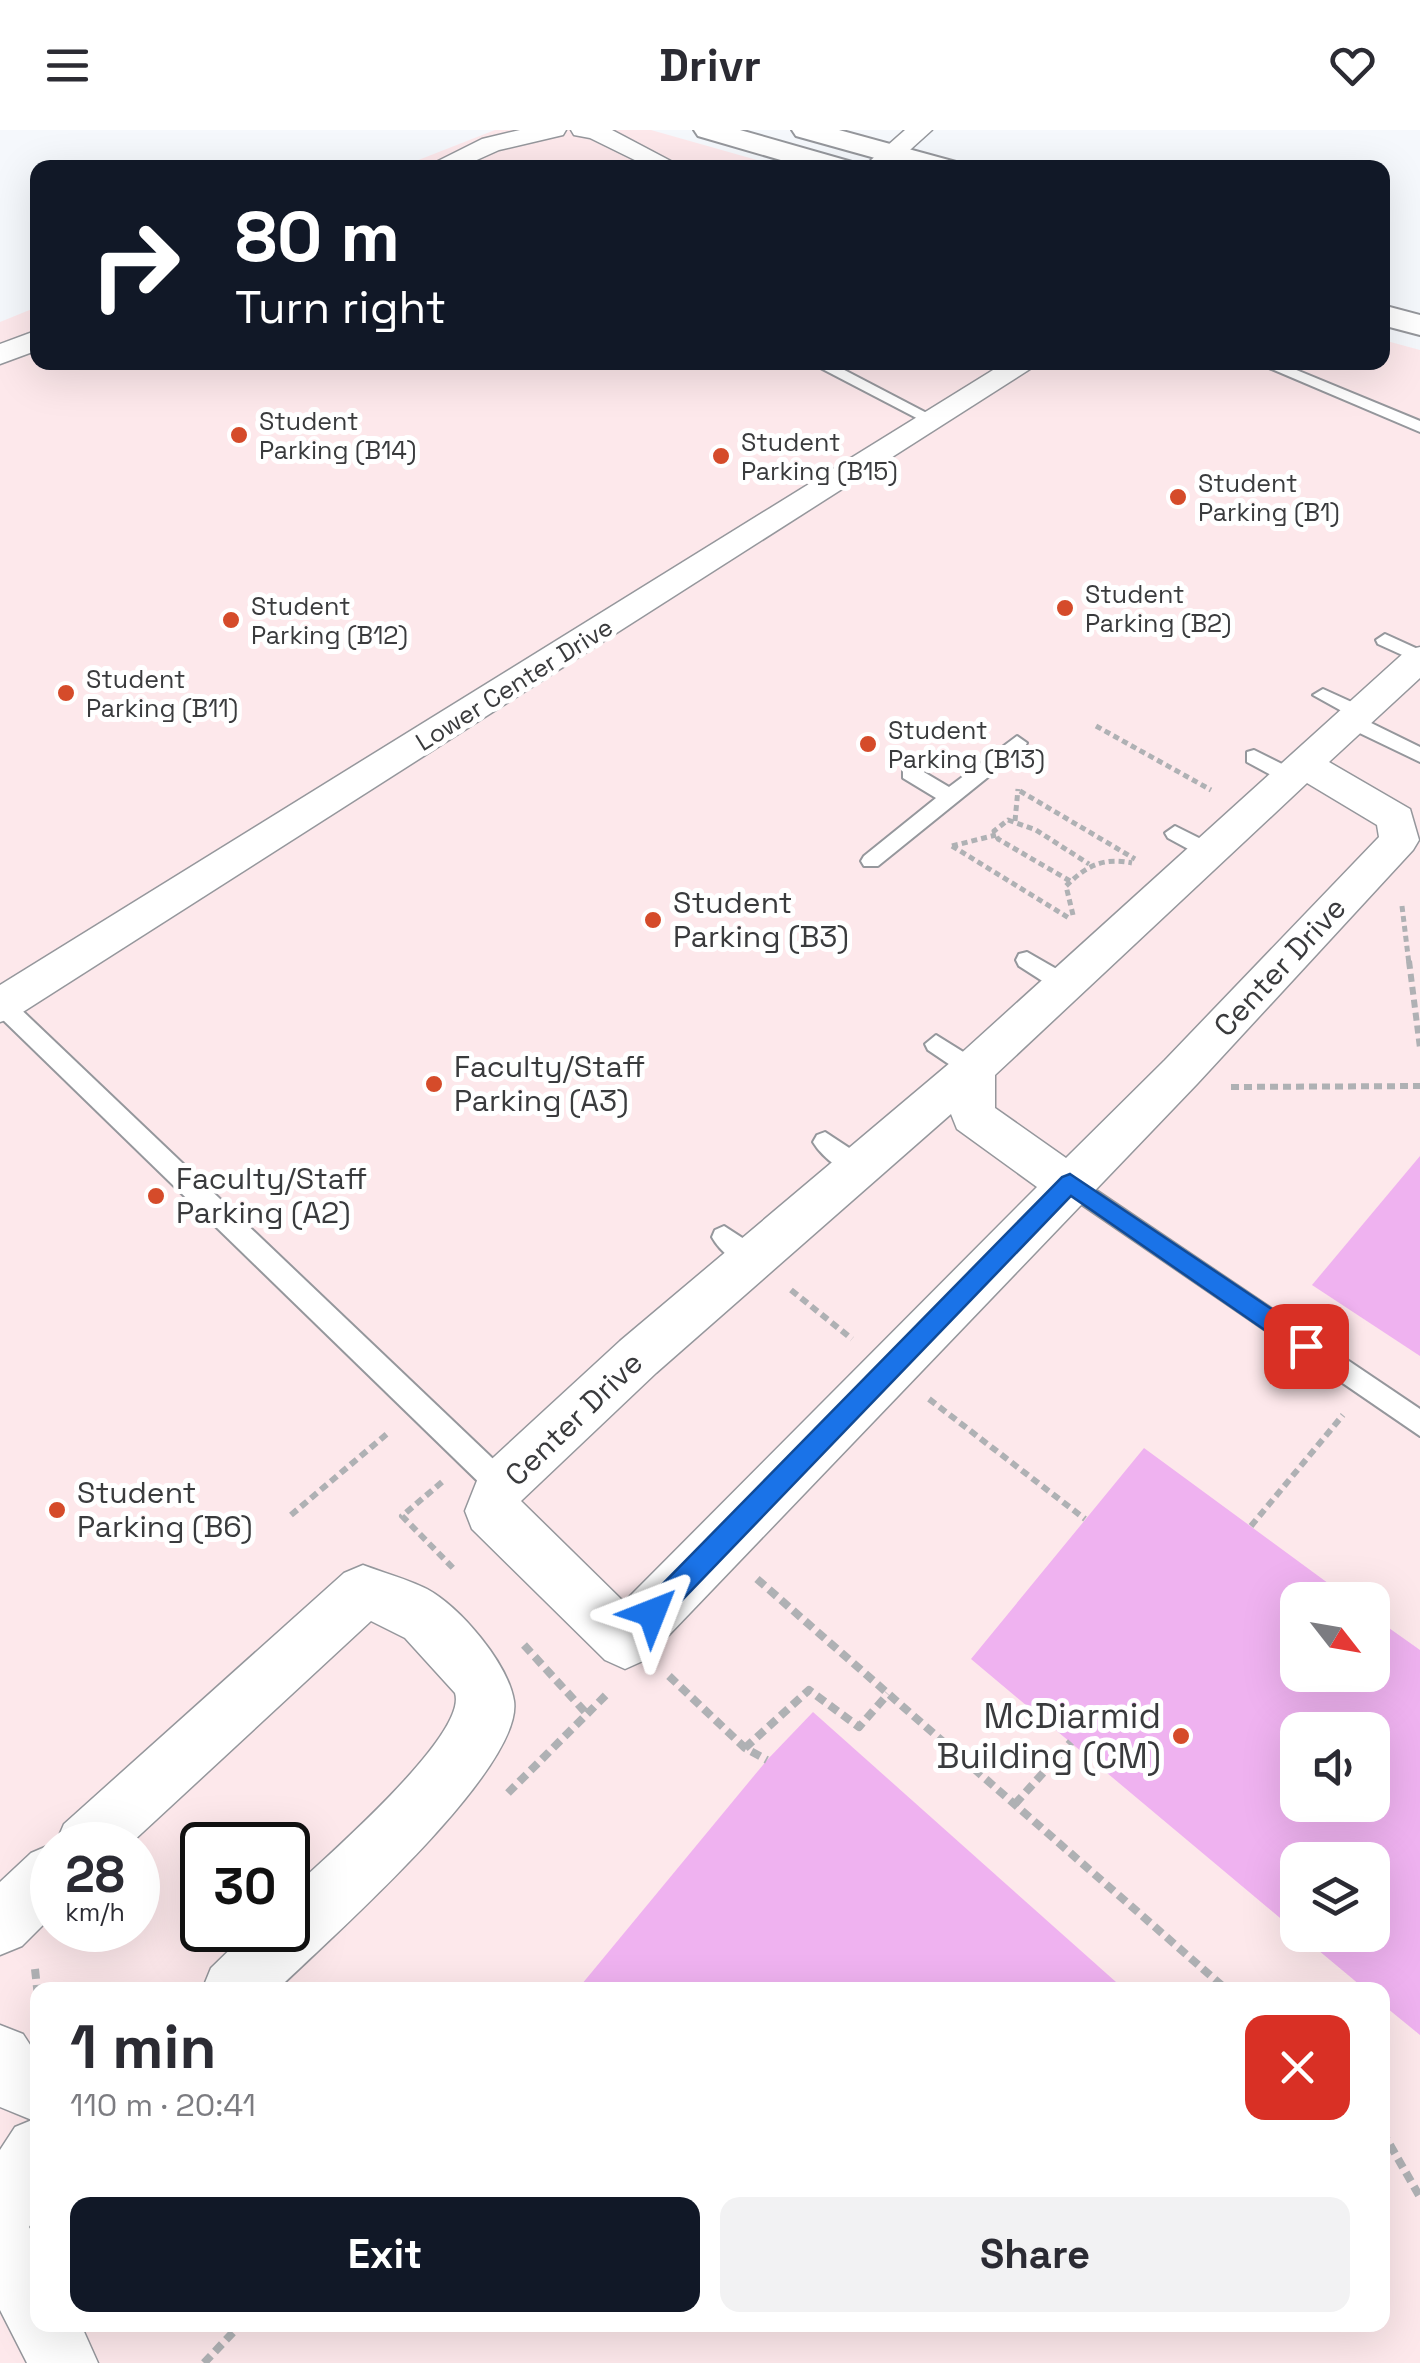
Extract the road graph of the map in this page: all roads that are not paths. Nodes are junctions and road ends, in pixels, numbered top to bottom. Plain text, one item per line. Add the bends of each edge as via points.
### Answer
1 (554, 130) edge
2 (584, 130) edge
3 (708, 130) edge
4 (806, 130) edge
5 (920, 130) edge
6 (454, 160) edge
7 (653, 160) edge
8 (814, 160) edge
9 (883, 160) edge
10 (1390, 286) edge
11 (1420, 294) edge
12 (1390, 317) edge
13 (1420, 326) edge
14 (30, 342) edge
15 (0, 355) edge
16 (832, 370) edge
17 (1014, 370) edge
18 (1281, 370) edge
19 (934, 421) junction
20 (1420, 427) edge
21 (1385, 640) dead end
22 (1420, 658) edge
23 (1323, 695) dead end
24 (1356, 717) junction
25 (1017, 743) dead end
26 (1420, 755) edge
27 (1254, 757) dead end
28 (1298, 771) junction
29 (910, 773) dead end
30 (950, 797) junction
31 (870, 861) dead end
32 (1027, 960) dead end
33 (1066, 985) junction
34 (1, 1005) edge
35 (954, 1057) junction
36 (1070, 1184) junction
37 (1420, 1424) edge
38 (502, 1485) junction
39 (110, 1822) edge
40 (30, 1895) edge
41 (0, 1924) edge
42 (241, 1982) edge
43 (0, 2057) edge
44 (30, 2087) edge
45 (30, 2163) edge
46 (0, 2210) edge
47 (0, 2242) edge
48 (30, 2296) edge
49 (49, 2332) edge
50 (63, 2363) edge

1 - 6 street
2 - 7 street
3 - 8 main road
4 - 9 main road
5 - 9 street
10 - 11 main road
12 - 13 main road
14 - 15 street
16 - 19 lane
17 - 19 street, Lower Center Drive
18 - 20 lane
19 - 34 street, Lower Center Drive
21 - 22 lane
22 - 24 street, Center Drive
23 - 24 lane
24 - 26 lane
24 - 28 street, Center Drive
25 - 30 lane
27 - 28 lane
28 - 33 street, Center Drive via 1193,843
28 - 36 street, Center Drive via 1396,818 1399,840
29 - 30 lane
30 - 31 lane
32 - 33 lane
33 - 35 street, Center Drive
34 - 38 lane
35 - 36 street via 973,1116
35 - 38 street, Center Drive via 625,1346
36 - 37 lane
36 - 38 street, Center Drive via 625,1641 491,1511
39 - 42 street via 363,1592 424,1620 477,1676 486,1702 482,1725 448,1778
40 - 41 street
43 - 44 street via 11,2079
45 - 46 street
47 - 48 street
49 - 50 street

